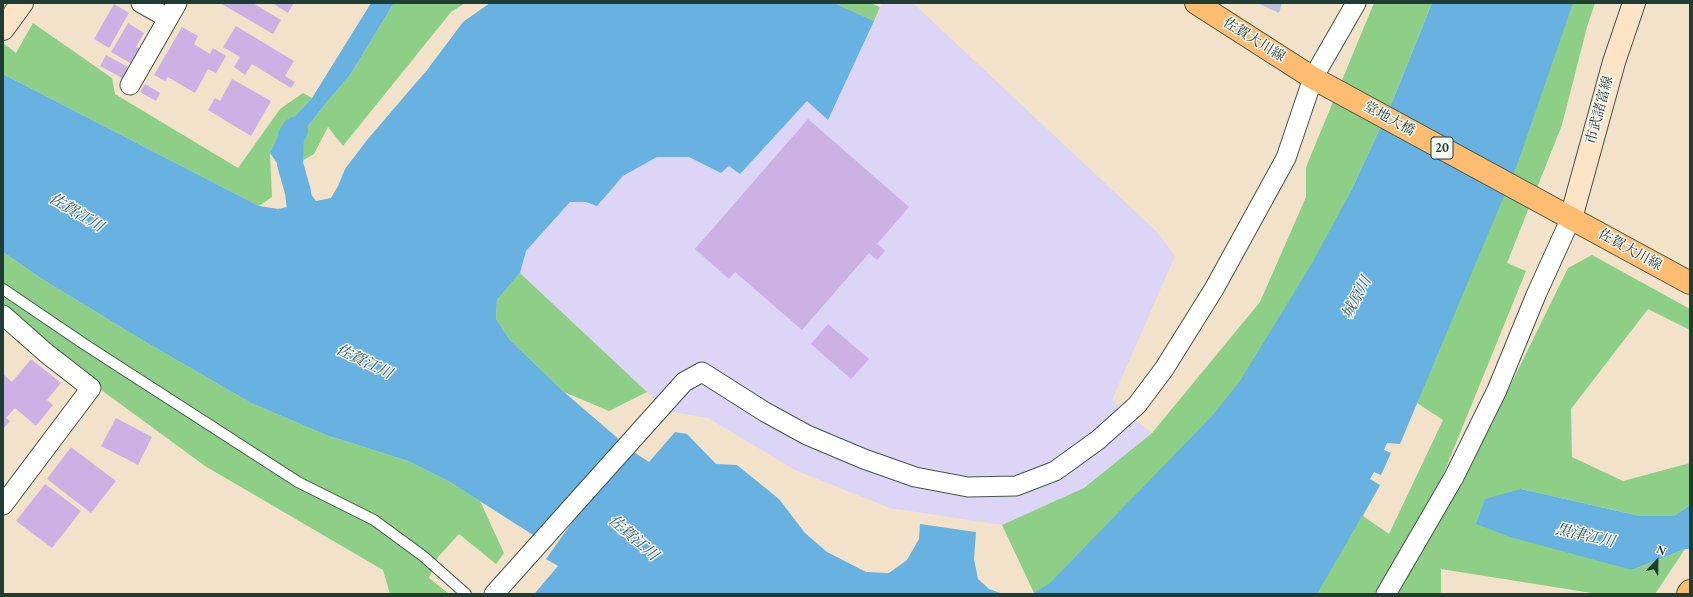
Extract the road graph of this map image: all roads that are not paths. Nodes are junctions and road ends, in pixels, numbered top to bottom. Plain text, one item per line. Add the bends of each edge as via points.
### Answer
1 (22, 3) edge
2 (141, 3) edge
3 (1196, 3) edge
4 (1356, 3) edge
5 (1634, 3) edge
6 (173, 11) edge
7 (6, 25) edge
8 (1313, 78) junction
9 (130, 85) dead end
10 (1570, 218) junction
11 (1690, 283) edge
12 (3, 289) edge
13 (3, 315) edge
14 (3, 505) edge
15 (1690, 590) edge
16 (466, 594) edge
17 (494, 594) edge
18 (1386, 594) edge
19 (1688, 594) edge

1 - 7 main road
2 - 6 street
3 - 8 main road, 佐賀大川線 / 20
4 - 8 street
5 - 10 main road, 市武諸富線 via 1614,62
6 - 9 street
8 - 10 main road, 堂地大橋 / 20
8 - 17 street via 1286,158 1214,289 1164,369 1136,405 1098,440 1055,471 1016,486 968,487 914,476 864,459 807,435 702,372 684,382
10 - 11 main road, 佐賀大川線 / 20
10 - 18 street via 1497,390 1454,477
12 - 16 lane via 298,482 374,520 423,556
13 - 14 street via 91,388
15 - 19 main road

